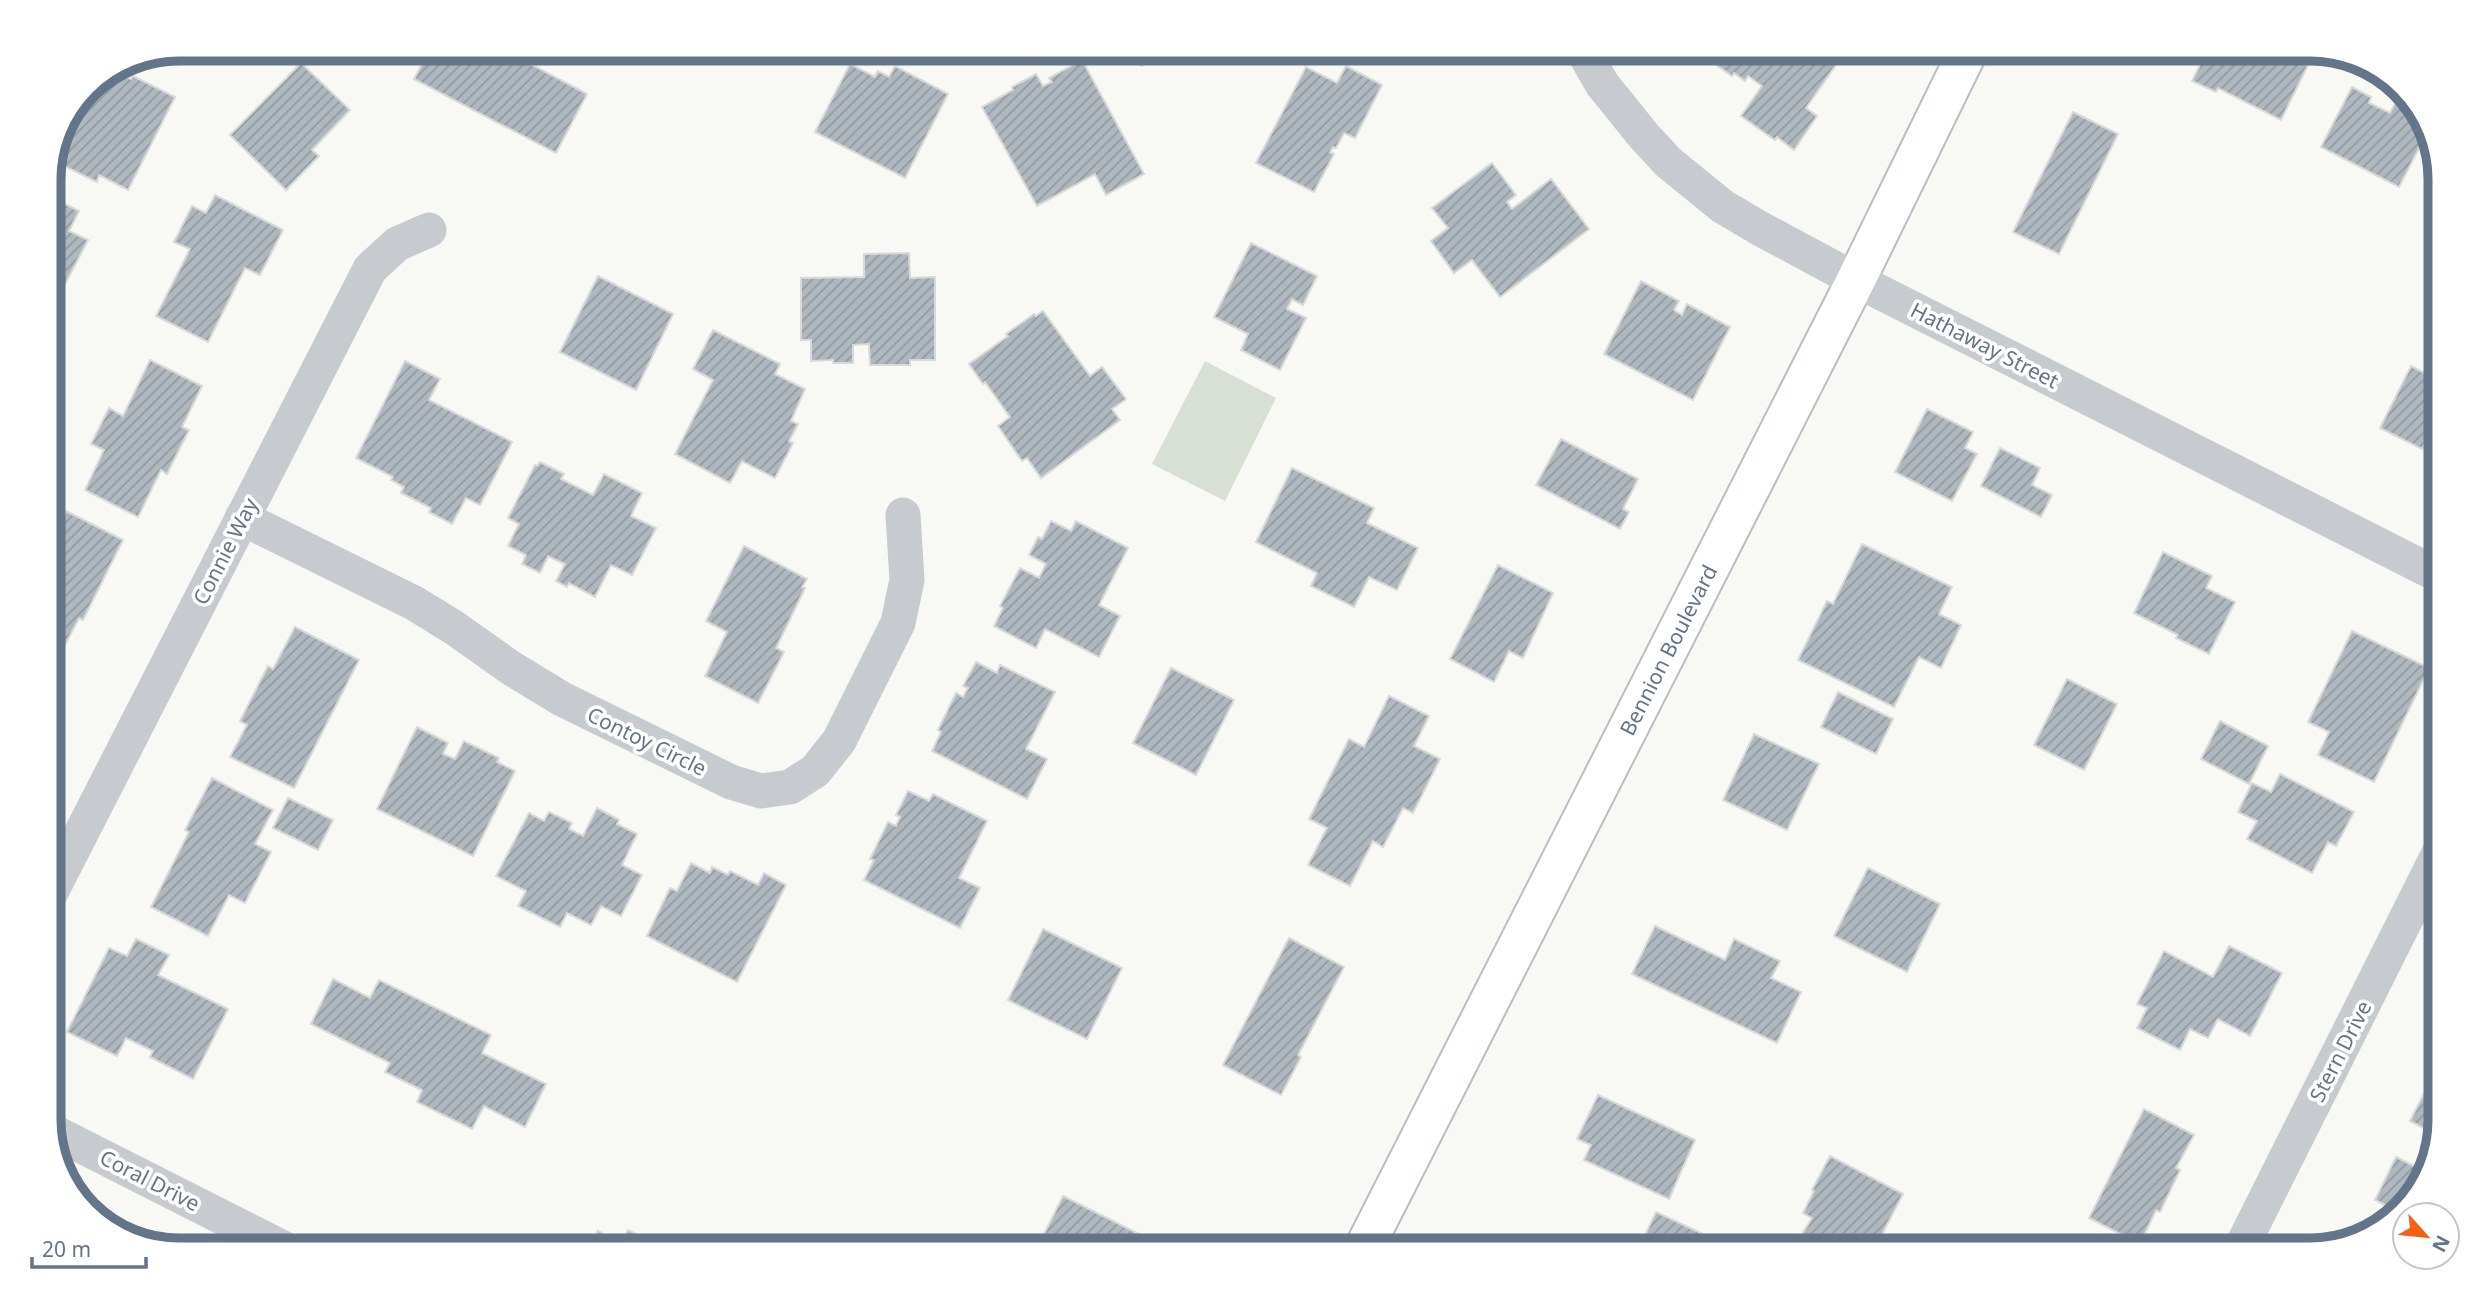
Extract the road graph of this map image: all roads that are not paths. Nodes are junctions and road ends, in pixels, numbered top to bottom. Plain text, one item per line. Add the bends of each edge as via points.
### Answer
1 (1589, 61) edge
2 (1963, 61) edge
3 (429, 230) dead end
4 (1856, 280) junction
5 (903, 515) dead end
6 (242, 518) junction
7 (2427, 570) edge
8 (62, 871) edge
9 (2428, 875) edge
10 (63, 1137) edge
11 (263, 1238) edge
12 (1369, 1238) edge
13 (2246, 1238) edge

1 - 4 street, Hathaway Street via 1622,111 1695,186 1759,228
2 - 4 street, Bennion Boulevard
3 - 6 street, Connie Way via 397,244 370,269
4 - 7 street, Hathaway Street
4 - 12 street, Bennion Boulevard
5 - 6 street, Contoy Circle via 907,580 898,623 839,741 815,771 790,787 761,791 731,782 562,699 414,603
6 - 8 street, Connie Way
9 - 13 street, Stern Drive
10 - 11 street, Coral Drive

